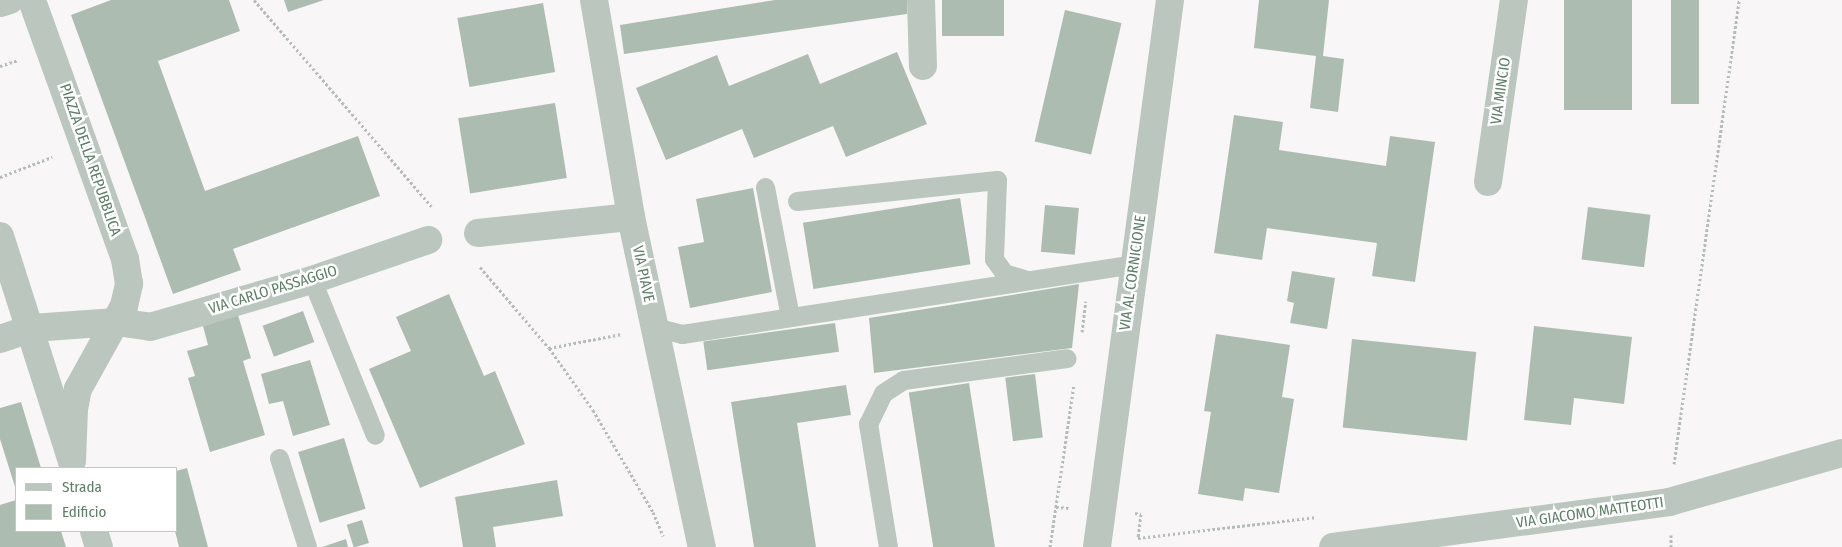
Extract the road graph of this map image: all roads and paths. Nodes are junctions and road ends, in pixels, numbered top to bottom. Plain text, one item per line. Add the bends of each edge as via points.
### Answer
1 (10, 0) edge
2 (32, 0) edge
3 (594, 0) edge
4 (921, 0) edge
5 (1170, 0) edge
6 (1514, 0) edge
7 (1739, 0) edge
8 (0, 3) edge
9 (923, 66) dead end
10 (85, 145) junction
11 (0, 177) edge
12 (1488, 182) dead end
13 (765, 187) dead end
14 (797, 201) dead end
15 (631, 217) junction
16 (478, 233) dead end
17 (0, 236) edge
18 (428, 240) dead end
19 (1134, 264) junction
20 (1090, 271) junction
21 (312, 280) junction
22 (1030, 280) junction
23 (790, 317) junction
24 (116, 322) junction
25 (32, 328) junction
26 (654, 328) junction
27 (0, 339) edge
28 (1080, 340) dead end
29 (549, 348) dead end
30 (1067, 358) dead end
31 (1075, 379) dead end
32 (375, 435) dead end
33 (1842, 453) edge
34 (279, 458) dead end
35 (73, 465) edge
36 (1664, 468) dead end
37 (1056, 507) junction
38 (1102, 510) junction
39 (1324, 516) dead end
40 (94, 532) edge
41 (1440, 540) edge
42 (99, 547) edge
43 (308, 547) edge
44 (702, 547) edge
45 (888, 547) edge
46 (1050, 547) edge
47 (1097, 547) edge
48 (1334, 547) edge

1 - 8 street
2 - 10 street, PIAZZA DELLA REPUBBLICA
3 - 15 street, VIA PIAVE
4 - 9 street
5 - 19 street, VIA AL CORNICIONE
6 - 12 street, VIA MINCIO
7 - 36 path via 1674,466
10 - 11 path
10 - 24 street, PIAZZA DELLA REPUBBLICA via 125,259 129,284
13 - 23 lane
14 - 22 lane via 997,180 994,259 1004,273
15 - 16 street
15 - 26 street, VIA PIAVE
17 - 25 street, PIAZZA DELLA REPUBBLICA
18 - 21 street, VIA CARLO PASSAGGIO
19 - 20 lane
19 - 38 street, VIA AL CORNICIONE
20 - 22 lane
20 - 28 path
21 - 24 street, VIA CARLO PASSAGGIO via 150,327
21 - 32 lane
22 - 23 lane
23 - 26 lane via 682,334
24 - 25 street
24 - 35 street, PIAZZA DELLA REPUBBLICA via 78,389 74,409
25 - 27 street
25 - 35 street, PIAZZA DELLA REPUBBLICA
26 - 29 path
26 - 44 street, VIA PIAVE
30 - 45 lane via 902,380 883,393 868,424
31 - 37 path
33 - 41 street, VIA GIACOMO MATTEOTTI via 1669,502
34 - 43 lane
37 - 38 path
37 - 46 path
38 - 39 path via 1141,514 1138,538
38 - 47 street, VIA AL CORNICIONE
40 - 42 street
41 - 48 street, VIA GIACOMO MATTEOTTI

